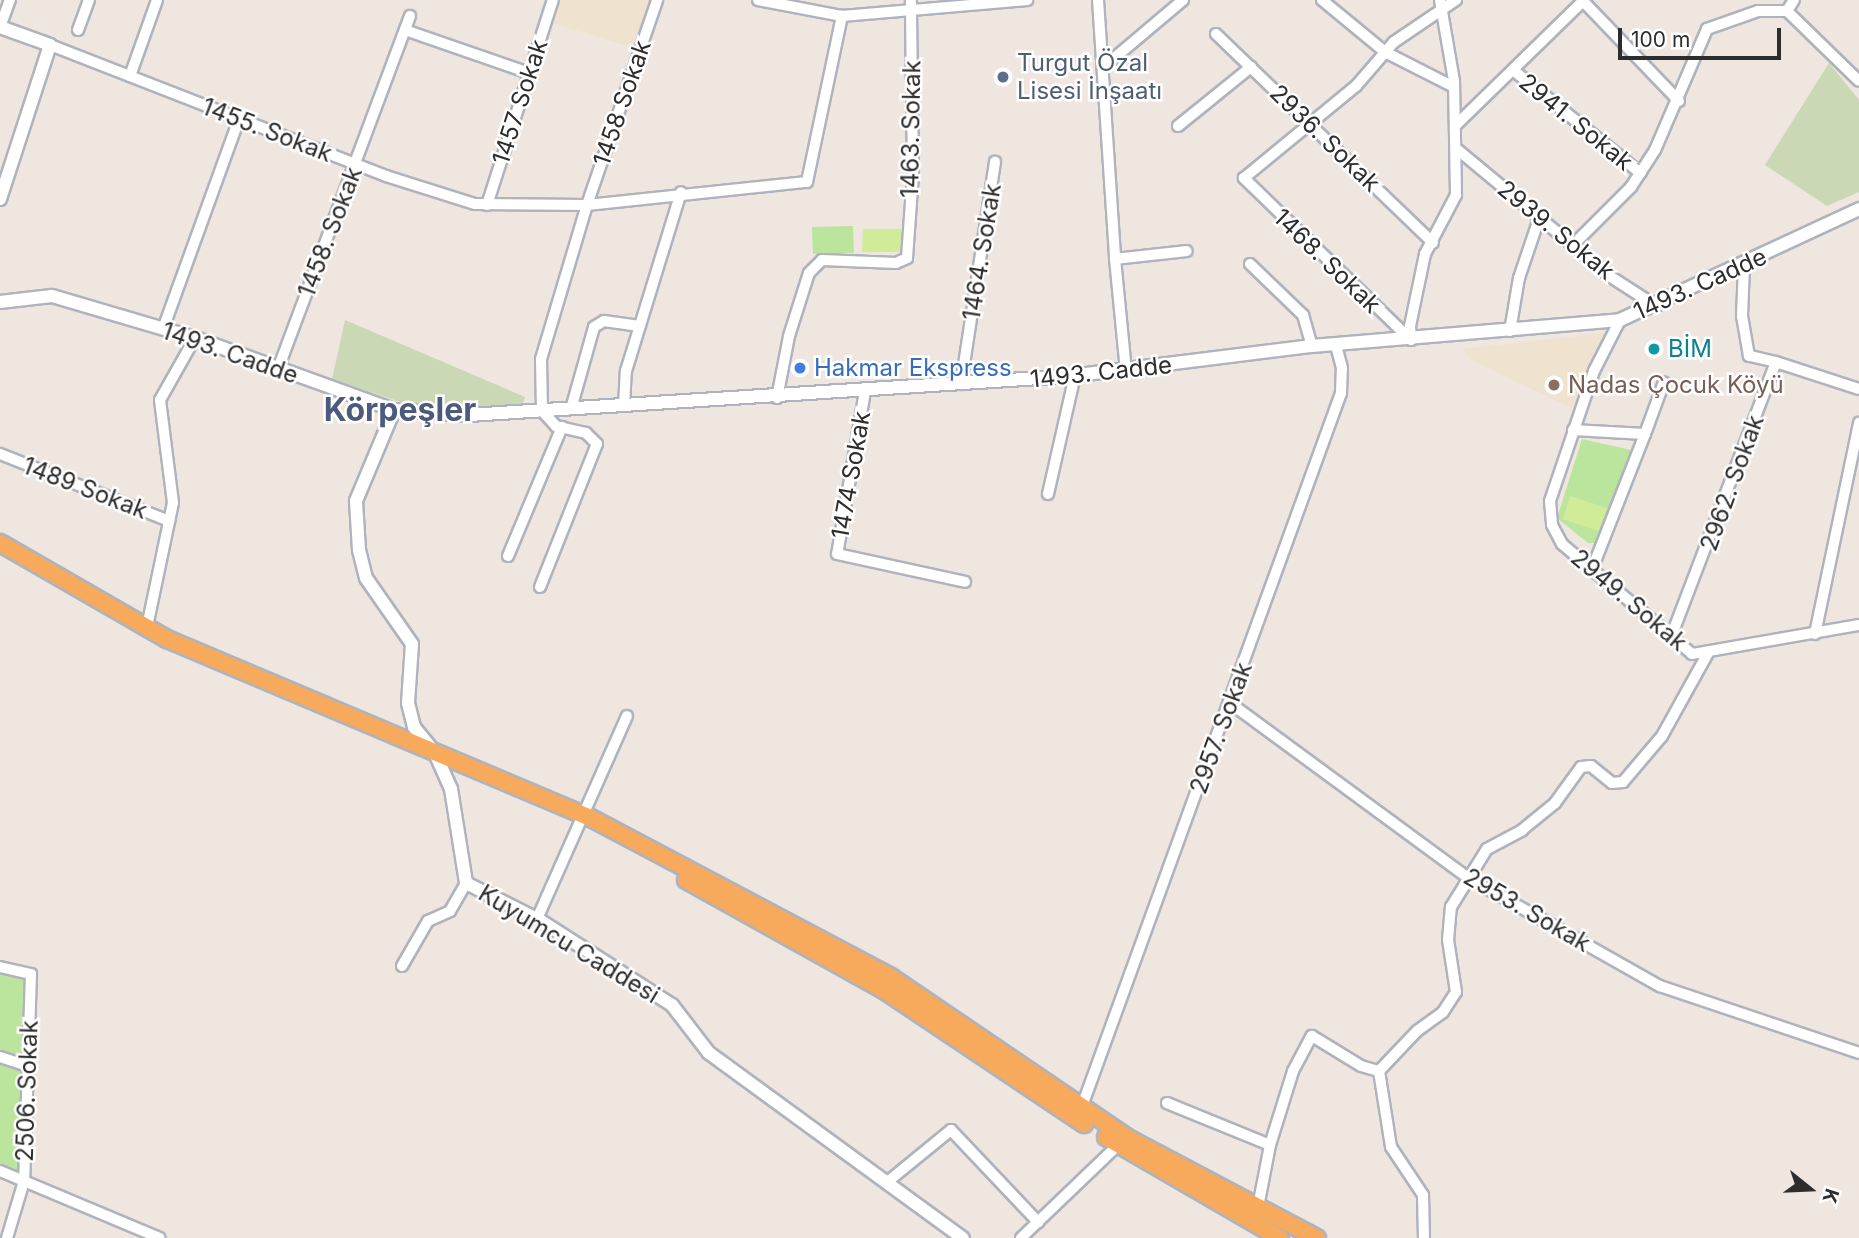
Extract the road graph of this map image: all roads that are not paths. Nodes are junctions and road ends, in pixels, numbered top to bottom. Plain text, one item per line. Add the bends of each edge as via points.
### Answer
1 (10, 0) edge
2 (89, 0) edge
3 (157, 0) edge
4 (553, 0) edge
5 (657, 0) edge
6 (758, 0) edge
7 (911, 0) edge
8 (1027, 0) edge
9 (1098, 0) edge
10 (1183, 0) edge
11 (1322, 0) edge
12 (1440, 0) edge
13 (1456, 0) edge
14 (1794, 0) edge
15 (1582, 1) edge
16 (912, 11) junction
17 (1787, 11) junction
18 (1441, 12) junction
19 (410, 16) dead end
20 (842, 16) junction
21 (0, 27) edge
22 (78, 30) dead end
23 (405, 30) junction
24 (1216, 34) dead end
25 (50, 45) junction
26 (1385, 52) junction
27 (1106, 65) junction
28 (1251, 67) junction
29 (1513, 70) junction
30 (529, 73) junction
31 (130, 76) junction
32 (1859, 81) edge
33 (1454, 87) junction
34 (1679, 101) junction
35 (239, 119) junction
36 (1308, 122) junction
37 (1178, 125) dead end
38 (1456, 125) junction
39 (1458, 150) junction
40 (995, 162) dead end
41 (356, 164) junction
42 (1640, 173) junction
43 (681, 192) junction
44 (0, 199) edge
45 (487, 205) junction
46 (587, 205) junction
47 (1859, 209) edge
48 (1540, 216) junction
49 (1433, 243) junction
50 (1574, 244) junction
51 (1187, 251) dead end
52 (1115, 259) junction
53 (1250, 264) dead end
54 (1744, 266) junction
55 (0, 302) edge
56 (1656, 306) junction
57 (1620, 320) junction
58 (640, 326) junction
59 (163, 329) junction
60 (1510, 331) junction
61 (195, 338) junction
62 (1411, 340) junction
63 (1336, 345) junction
64 (1312, 346) junction
65 (1776, 362) junction
66 (278, 369) junction
67 (1126, 371) junction
68 (1075, 375) junction
69 (1664, 382) dead end
70 (961, 384) junction
71 (1859, 389) edge
72 (865, 391) junction
73 (777, 398) junction
74 (624, 407) junction
75 (571, 409) junction
76 (394, 410) junction
77 (542, 411) junction
78 (1859, 423) edge
79 (562, 427) junction
80 (1573, 430) junction
81 (1645, 434) junction
82 (0, 454) edge
83 (1048, 494) dead end
84 (169, 521) junction
85 (0, 543) edge
86 (0, 552) edge
87 (508, 556) dead end
88 (1592, 569) junction
89 (964, 582) dead end
90 (540, 587) dead end
91 (1859, 625) edge
92 (147, 627) junction
93 (1815, 634) junction
94 (1671, 637) junction
95 (1708, 653) junction
96 (1230, 703) junction
97 (627, 716) dead end
98 (439, 760) junction
99 (582, 818) junction
100 (1467, 877) junction
101 (466, 883) junction
102 (537, 919) junction
103 (402, 966) dead end
104 (0, 967) edge
105 (1859, 1054) edge
106 (0, 1057) edge
107 (28, 1066) junction
108 (1379, 1071) junction
109 (1167, 1103) dead end
110 (1081, 1109) junction
111 (1122, 1141) junction
112 (1270, 1145) junction
113 (0, 1171) edge
114 (24, 1181) junction
115 (886, 1184) junction
116 (1258, 1207) junction
117 (1038, 1222) junction
118 (950, 1233) edge
119 (8, 1238) edge
120 (159, 1238) edge
121 (963, 1238) edge
122 (1021, 1238) edge
123 (1280, 1238) edge
124 (1317, 1238) edge
125 (1424, 1238) edge

1 - 21 street
2 - 22 street
3 - 31 street
4 - 30 street, 1457 Sokak
5 - 46 street, 1458 Sokak
6 - 20 street
7 - 16 street, 1463. Sokak
8 - 16 street
9 - 27 street
10 - 27 street
11 - 26 street
12 - 18 street
13 - 18 street
14 - 17 street
15 - 29 street
15 - 34 street
16 - 20 street
16 - 73 street, 1463. Sokak via 913,174 907,258 896,263 822,260 809,273 789,336
17 - 32 street
17 - 34 street via 1758,10 1707,29
18 - 26 street
18 - 33 street
19 - 23 street, 1458. Sokak
20 - 43 street, 1455. Sokak via 807,182
21 - 25 street
23 - 30 street
23 - 41 street, 1458. Sokak
24 - 28 street, 2936. Sokak
25 - 31 street, 1455. Sokak
25 - 44 street
26 - 33 street
26 - 36 street via 1356,86
27 - 52 street
28 - 36 street, 2936. Sokak
28 - 37 street
29 - 38 street
29 - 42 street, 2941. Sokak
30 - 45 street, 1457 Sokak
31 - 35 street, 1455. Sokak
33 - 38 street
34 - 42 street
35 - 41 street, 1455. Sokak
35 - 59 street
36 - 49 street, 2936. Sokak
36 - 62 street, 1468. Sokak via 1244,178
38 - 39 street
39 - 48 street, 2939. Sokak
39 - 49 street via 1456,195
40 - 70 street, 1464. Sokak
41 - 45 street, 1455. Sokak
41 - 66 street, 1458. Sokak
42 - 50 street
43 - 46 street, 1455. Sokak
43 - 58 street
45 - 46 street, 1455. Sokak
46 - 77 street, 1458 Sokak via 541,359
47 - 54 street, 1493. Cadde
48 - 50 street, 2939. Sokak
48 - 60 street via 1520,278
49 - 62 street via 1425,254
50 - 56 street, 2939. Sokak via 1611,277
51 - 52 street
52 - 67 street
53 - 64 street via 1303,315
54 - 56 street, 1493. Cadde
54 - 65 street via 1742,316 1749,356
55 - 59 street, 1493. Cadde via 52,296
56 - 57 street, 1493. Cadde
57 - 60 street, 1493. Cadde
57 - 80 street, 2949. Sokak via 1594,371
58 - 74 street via 626,371
58 - 75 street via 604,321 594,327
59 - 61 street, 1493. Cadde
60 - 62 street, 1493. Cadde
61 - 66 street, 1493. Cadde
61 - 84 street via 160,400 173,503
62 - 63 street, 1493. Cadde
63 - 64 street, 1493. Cadde
63 - 96 street, 2957. Sokak via 1342,368 1341,393
64 - 67 street, 1493. Cadde
65 - 71 street
65 - 94 street, 2962. Sokak
66 - 76 street, 1493. Cadde
67 - 68 street, 1493. Cadde
68 - 70 street, 1493. Cadde
68 - 83 street
69 - 81 street
70 - 72 street, 1493. Cadde
72 - 73 street, 1493. Cadde
72 - 89 street, 1474 Sokak via 837,554
73 - 74 street, 1493. Cadde
74 - 75 street, 1493. Cadde
75 - 77 street, 1493. Cadde
76 - 77 street, 1493. Cadde via 469,415
76 - 98 street, Kuyumcu Caddesi via 356,501 359,550 366,578 412,644 408,704 414,727
77 - 79 street
78 - 93 street
79 - 87 street
79 - 90 street via 586,433 597,444
80 - 81 street
80 - 88 street, 2949. Sokak via 1550,501 1552,524 1562,544
81 - 88 street
82 - 84 street, 1489 Sokak
84 - 92 street
85 - 92 highway
86 - 98 highway via 165,648
88 - 94 street, 2949. Sokak
91 - 93 street, 2949. Sokak
92 - 98 highway
93 - 95 street, 2949. Sokak
94 - 95 street, 2949. Sokak via 1692,654
95 - 100 street via 1640,768 1623,782 1612,783 1591,766 1581,767 1555,803 1522,830 1487,849
96 - 100 street, 2953. Sokak
96 - 110 street, 2957. Sokak
97 - 99 street
98 - 99 highway
98 - 101 street, Kuyumcu Caddesi via 451,789
99 - 102 street
99 - 110 highway via 891,977
99 - 111 highway via 884,990
100 - 105 street, 2953. Sokak via 1660,986
100 - 108 street via 1451,907 1448,940 1456,992 1443,1012 1417,1031
101 - 102 street, Kuyumcu Caddesi
101 - 103 street via 450,911 428,920
102 - 115 street, Kuyumcu Caddesi via 672,1005 709,1053 829,1137
104 - 107 street, 2506. Sokak via 31,974
106 - 107 street
107 - 114 street, 2506. Sokak
108 - 112 street via 1361,1066 1312,1036 1293,1072
108 - 125 street via 1391,1147 1423,1195
109 - 112 street
110 - 111 highway
111 - 116 highway
111 - 117 street
111 - 123 highway
112 - 116 street
113 - 114 street
114 - 119 street, 2506. Sokak
114 - 120 street
115 - 117 street via 951,1130
115 - 118 street, Kuyumcu Caddesi
116 - 124 highway
117 - 122 street
118 - 121 street, Kuyumcu Caddesi

